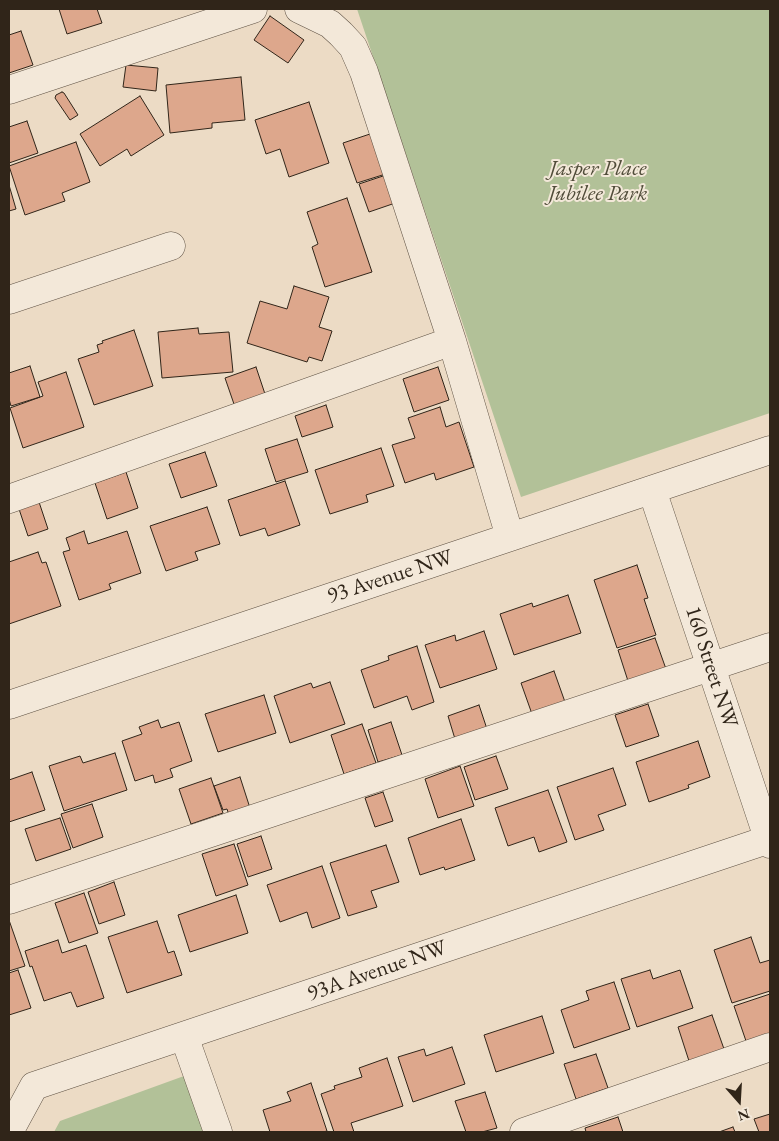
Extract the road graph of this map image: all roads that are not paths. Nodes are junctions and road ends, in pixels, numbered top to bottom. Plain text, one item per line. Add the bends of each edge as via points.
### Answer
1 (252, 9) edge
2 (299, 9) edge
3 (9, 90) edge
4 (171, 246) dead end
5 (9, 300) edge
6 (452, 341) junction
7 (770, 450) edge
8 (652, 490) junction
9 (9, 499) edge
10 (510, 537) junction
11 (770, 647) edge
12 (712, 667) junction
13 (9, 704) edge
14 (770, 841) edge
15 (9, 900) edge
16 (184, 1036) junction
17 (770, 1047) edge
18 (9, 1132) edge
19 (218, 1132) edge
20 (524, 1132) edge

1 - 3 street
2 - 6 street via 330,24 353,47
4 - 5 street
6 - 9 street
6 - 10 street
7 - 8 street, 93 Avenue NW
8 - 10 street, 93 Avenue NW
8 - 12 street, 160 Street NW
10 - 13 street, 93 Avenue NW
11 - 12 street
12 - 14 street, 160 Street NW
12 - 15 street
14 - 16 street, 93A Avenue NW
16 - 18 street, 93A Avenue NW via 34,1086
16 - 19 street
17 - 20 street

